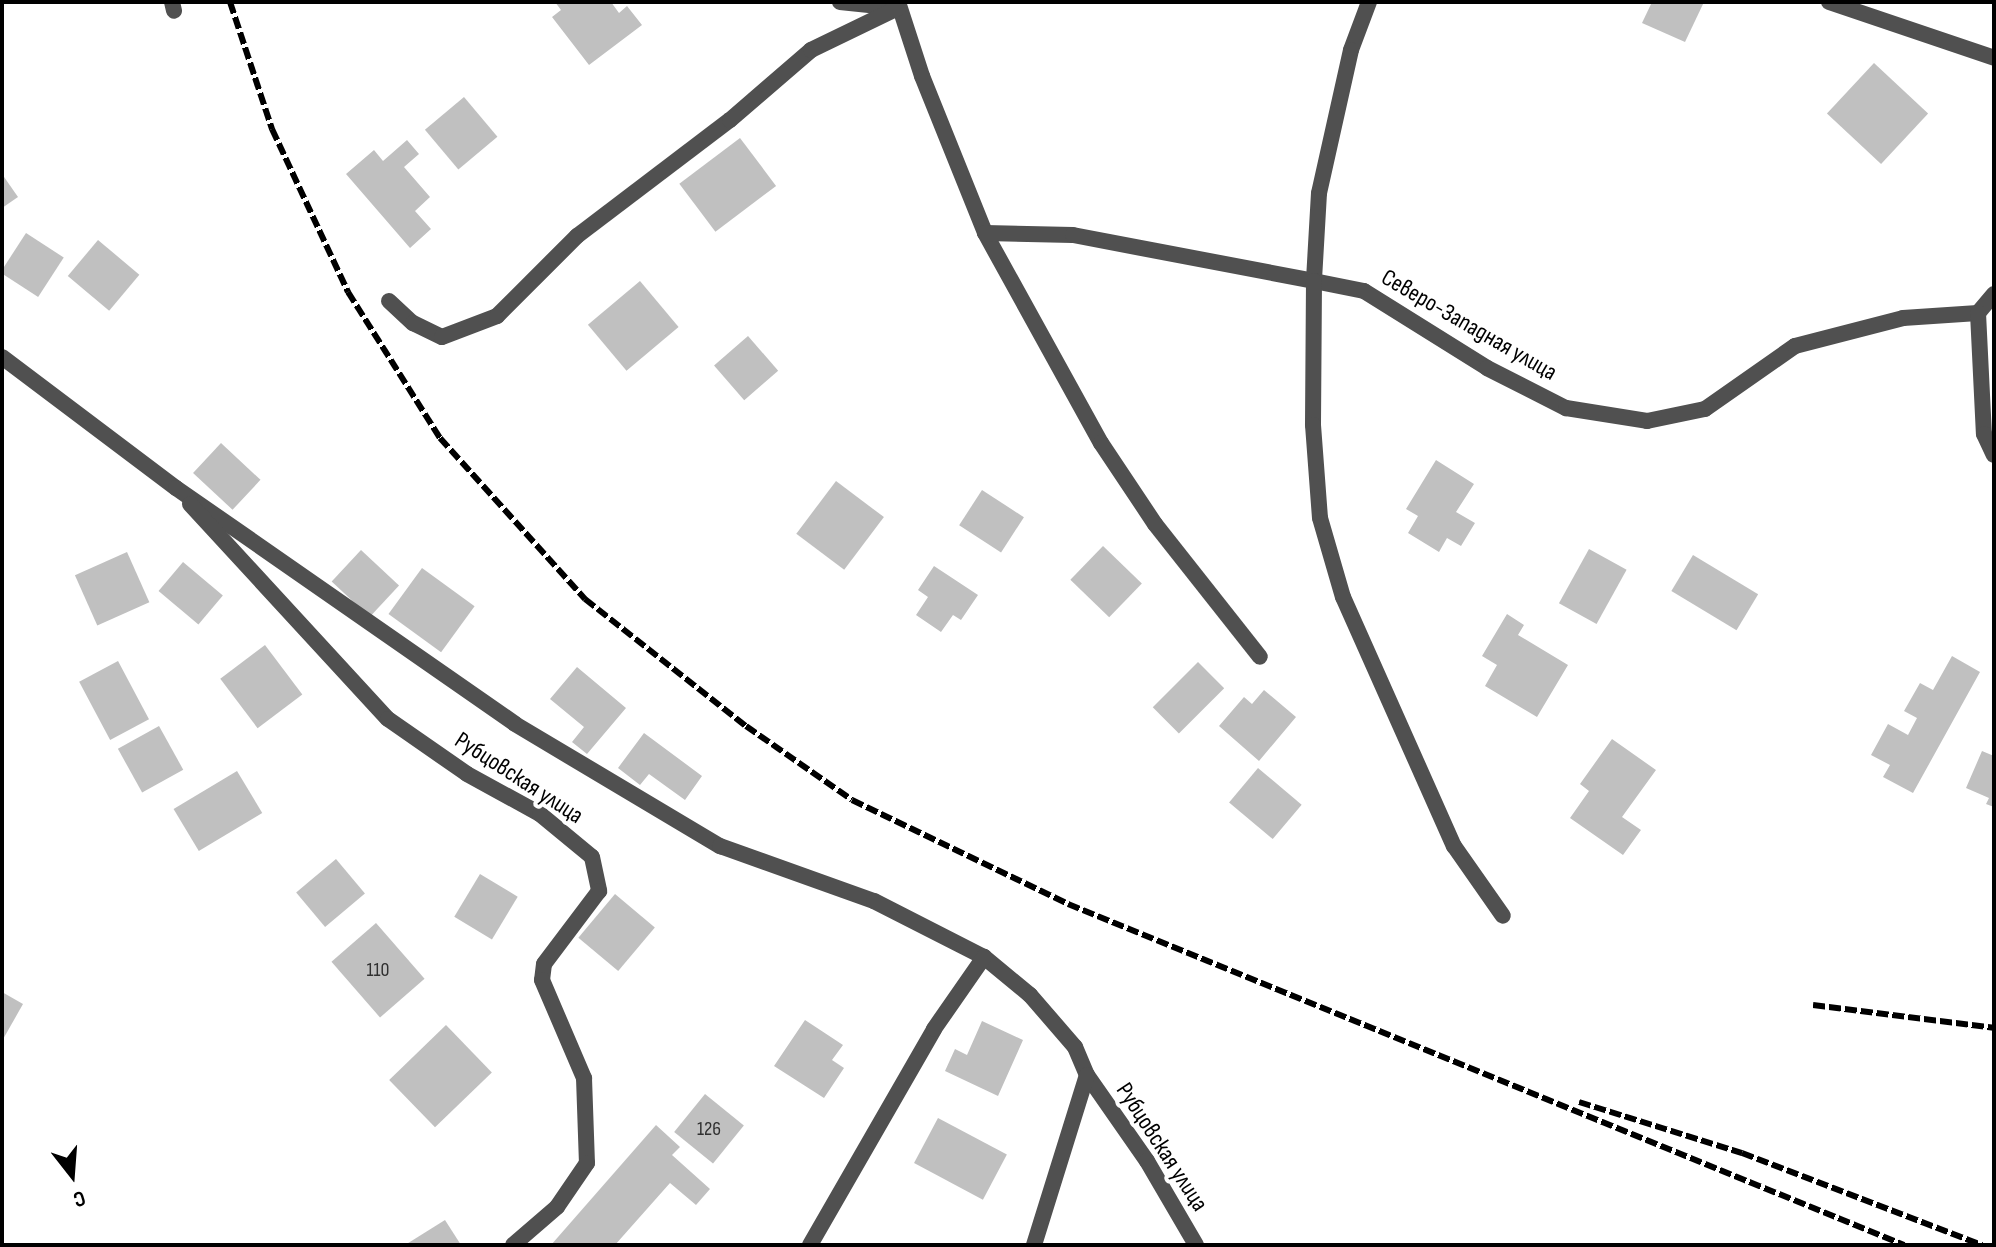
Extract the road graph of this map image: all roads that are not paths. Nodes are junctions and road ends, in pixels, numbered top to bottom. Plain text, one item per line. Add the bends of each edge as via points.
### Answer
1 (840, 2) edge
2 (1369, 2) edge
3 (1829, 2) edge
4 (898, 5) edge
5 (1994, 58) edge
6 (985, 233) junction
7 (1314, 281) junction
8 (1994, 294) edge
9 (389, 301) dead end
10 (1978, 313) junction
11 (2, 357) edge
12 (1994, 455) edge
13 (176, 488) junction
14 (1260, 657) dead end
15 (1503, 916) dead end
16 (984, 957) junction
17 (1087, 1075) junction
18 (513, 1245) edge
19 (810, 1245) edge
20 (1034, 1245) edge
21 (1196, 1245) edge

1 - 4 street
2 - 7 street via 1351,50 1319,193
3 - 5 street
4 - 6 street
4 - 9 street via 811,50 730,120 577,236 497,316 442,337 413,323
6 - 7 street, Северо-Западная улица via 1073,235
6 - 14 street via 1101,443 1155,524
7 - 10 street, Северо-Западная улица via 1364,291 1487,368 1566,408 1647,421 1705,409 1795,346 1903,318
7 - 15 street via 1313,425 1320,518 1343,597 1454,846
8 - 10 street
10 - 12 street via 1984,434
11 - 13 street, Рубцовская улица via 23,378
13 - 16 street, Рубцовская улица via 515,724 720,846 874,901
13 - 18 street, Рубцовская улица via 388,719 467,774 540,814 592,857 599,891 544,964 542,980 584,1078 587,1163 557,1207
16 - 17 street, Рубцовская улица via 1055,1021
16 - 19 street via 934,1029
17 - 20 street, Рубцовская улица
17 - 21 street, Рубцовская улица

